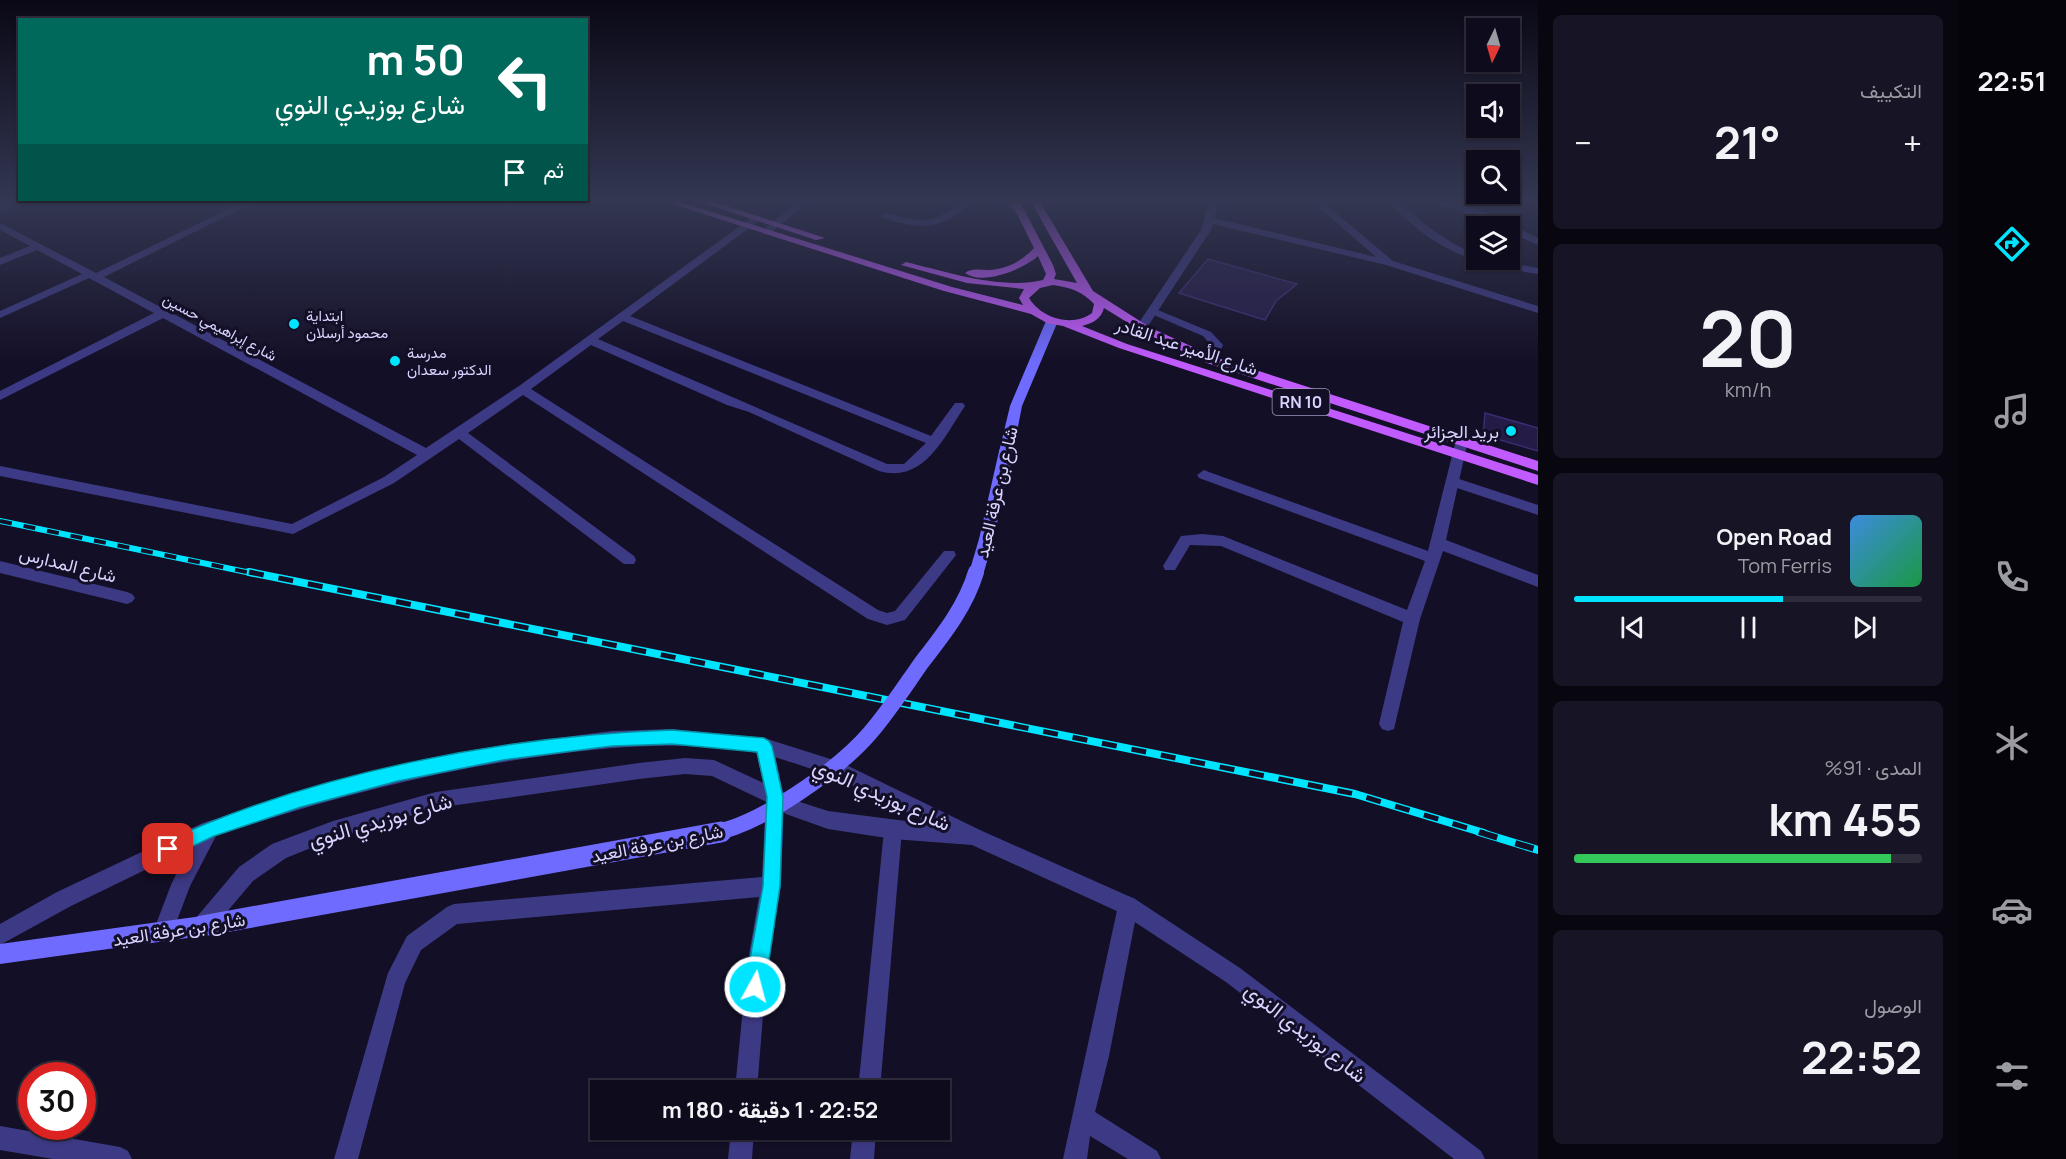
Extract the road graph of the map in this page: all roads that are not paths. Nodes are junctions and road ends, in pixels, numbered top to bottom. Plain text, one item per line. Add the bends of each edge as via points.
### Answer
1 (14, 256) edge
2 (56, 256) edge
3 (135, 256) edge
4 (706, 256) edge
5 (843, 256) edge
6 (877, 256) edge
7 (1032, 256) edge
8 (1043, 256) edge
9 (1067, 256) edge
10 (1189, 256) edge
11 (1360, 256) edge
12 (1381, 256) edge
13 (0, 262) edge
14 (1389, 263) junction
15 (1520, 268) edge
16 (921, 270) junction
17 (1538, 271) edge
18 (93, 276) junction
19 (1048, 282) junction
20 (1032, 286) junction
21 (1093, 296) junction
22 (1538, 310) edge
23 (1032, 311) junction
24 (1153, 311) junction
25 (163, 313) junction
26 (0, 315) edge
27 (622, 317) junction
28 (1059, 322) junction
29 (1142, 327) junction
30 (590, 340) junction
31 (1211, 360) junction
32 (523, 389) junction
33 (0, 396) edge
34 (959, 406) dead end
35 (458, 432) junction
36 (934, 442) junction
37 (1461, 447) junction
38 (426, 454) junction
39 (1538, 466) edge
40 (0, 471) edge
41 (1204, 475) dead end
42 (1538, 480) edge
43 (1453, 482) junction
44 (1538, 510) edge
45 (1435, 550) junction
46 (949, 555) dead end
47 (629, 560) dead end
48 (1170, 566) dead end
49 (0, 567) edge
50 (1538, 580) edge
51 (127, 598) dead end
52 (1412, 619) junction
53 (1388, 724) dead end
54 (764, 746) junction
55 (775, 797) junction
56 (210, 830) junction
57 (894, 830) junction
58 (973, 836) junction
59 (771, 886) junction
60 (1128, 906) junction
61 (202, 926) junction
62 (163, 932) junction
63 (0, 935) edge
64 (0, 954) edge
65 (747, 1080) edge
66 (870, 1080) edge
67 (1082, 1117) junction
68 (0, 1138) edge
69 (742, 1140) edge
70 (864, 1140) edge
71 (120, 1159) edge
72 (346, 1159) edge
73 (740, 1159) edge
74 (862, 1159) edge
75 (1075, 1159) edge
76 (1149, 1159) edge
77 (1473, 1159) edge

1 - 13 street
2 - 18 street, شارع إبراهيمي حسين
3 - 18 street
4 - 27 street
5 - 23 main road
6 - 16 main road
7 - 16 main road via 1023,265 1006,271
8 - 19 main road via 1051,274
9 - 21 main road
10 - 24 street
11 - 14 street
12 - 14 street
14 - 22 street
15 - 17 street
16 - 20 main road via 967,280
18 - 25 street, شارع إبراهيمي حسين
18 - 26 street
19 - 20 main road
19 - 21 main road via 1078,286
20 - 23 main road via 1024,298
21 - 28 main road via 1100,304 1096,316 1077,323
21 - 29 main road, شارع الأمير عبد القادر / RN 10
23 - 28 main road, شارع الأمير عبد القادر
24 - 29 street
24 - 31 street via 1208,334 1217,345
25 - 33 street
25 - 38 street, شارع إبراهيمي حسين
27 - 30 street
27 - 36 street
28 - 37 main road, شارع الأمير عبد القادر / RN 10 via 1123,346
28 - 61 main road, شارع بن عرفة العيد, bridge via 1016,406 972,586 949,627 869,734 822,776 774,809 721,832
29 - 31 main road, شارع الأمير عبد القادر / RN 10
30 - 32 street
30 - 36 street via 884,468 909,469
31 - 37 main road, شارع الأمير عبد القادر / RN 10
32 - 35 street
32 - 46 street via 873,615 887,619 900,616
34 - 36 street
35 - 38 street
35 - 47 street
37 - 39 main road, شارع الأمير عبد القادر / RN 10
37 - 42 main road, شارع الأمير عبد القادر / RN 10
37 - 43 street
38 - 40 street via 389,480 293,529
41 - 45 street
43 - 44 street
43 - 45 street
45 - 50 street
45 - 52 street
48 - 52 street via 1186,540 1223,541
49 - 51 street, شارع المدارس
52 - 53 street
54 - 55 street
54 - 56 street, شارع بوزيدي النوي via 672,737 612,739 503,753 301,799
54 - 58 street, شارع بوزيدي النوي via 840,770
55 - 57 street, شارع بوزيدي النوي via 792,808 828,820
55 - 59 street
55 - 61 street, شارع بوزيدي النوي via 714,768 686,766 436,800 333,830 279,851 246,874
56 - 62 street via 176,890
56 - 63 street, شارع بوزيدي النوي via 64,898
57 - 58 street, شارع بوزيدي النوي
57 - 66 street
58 - 60 street, شارع بوزيدي النوي
59 - 65 street via 757,966
59 - 72 street via 454,914 414,943 395,980
60 - 67 street
60 - 77 street, شارع بوزيدي النوي via 1233,975
61 - 62 main road, شارع بن عرفة العيد
62 - 64 main road, شارع بن عرفة العيد
67 - 75 street
67 - 76 street
68 - 71 street
69 - 73 street
70 - 74 street

